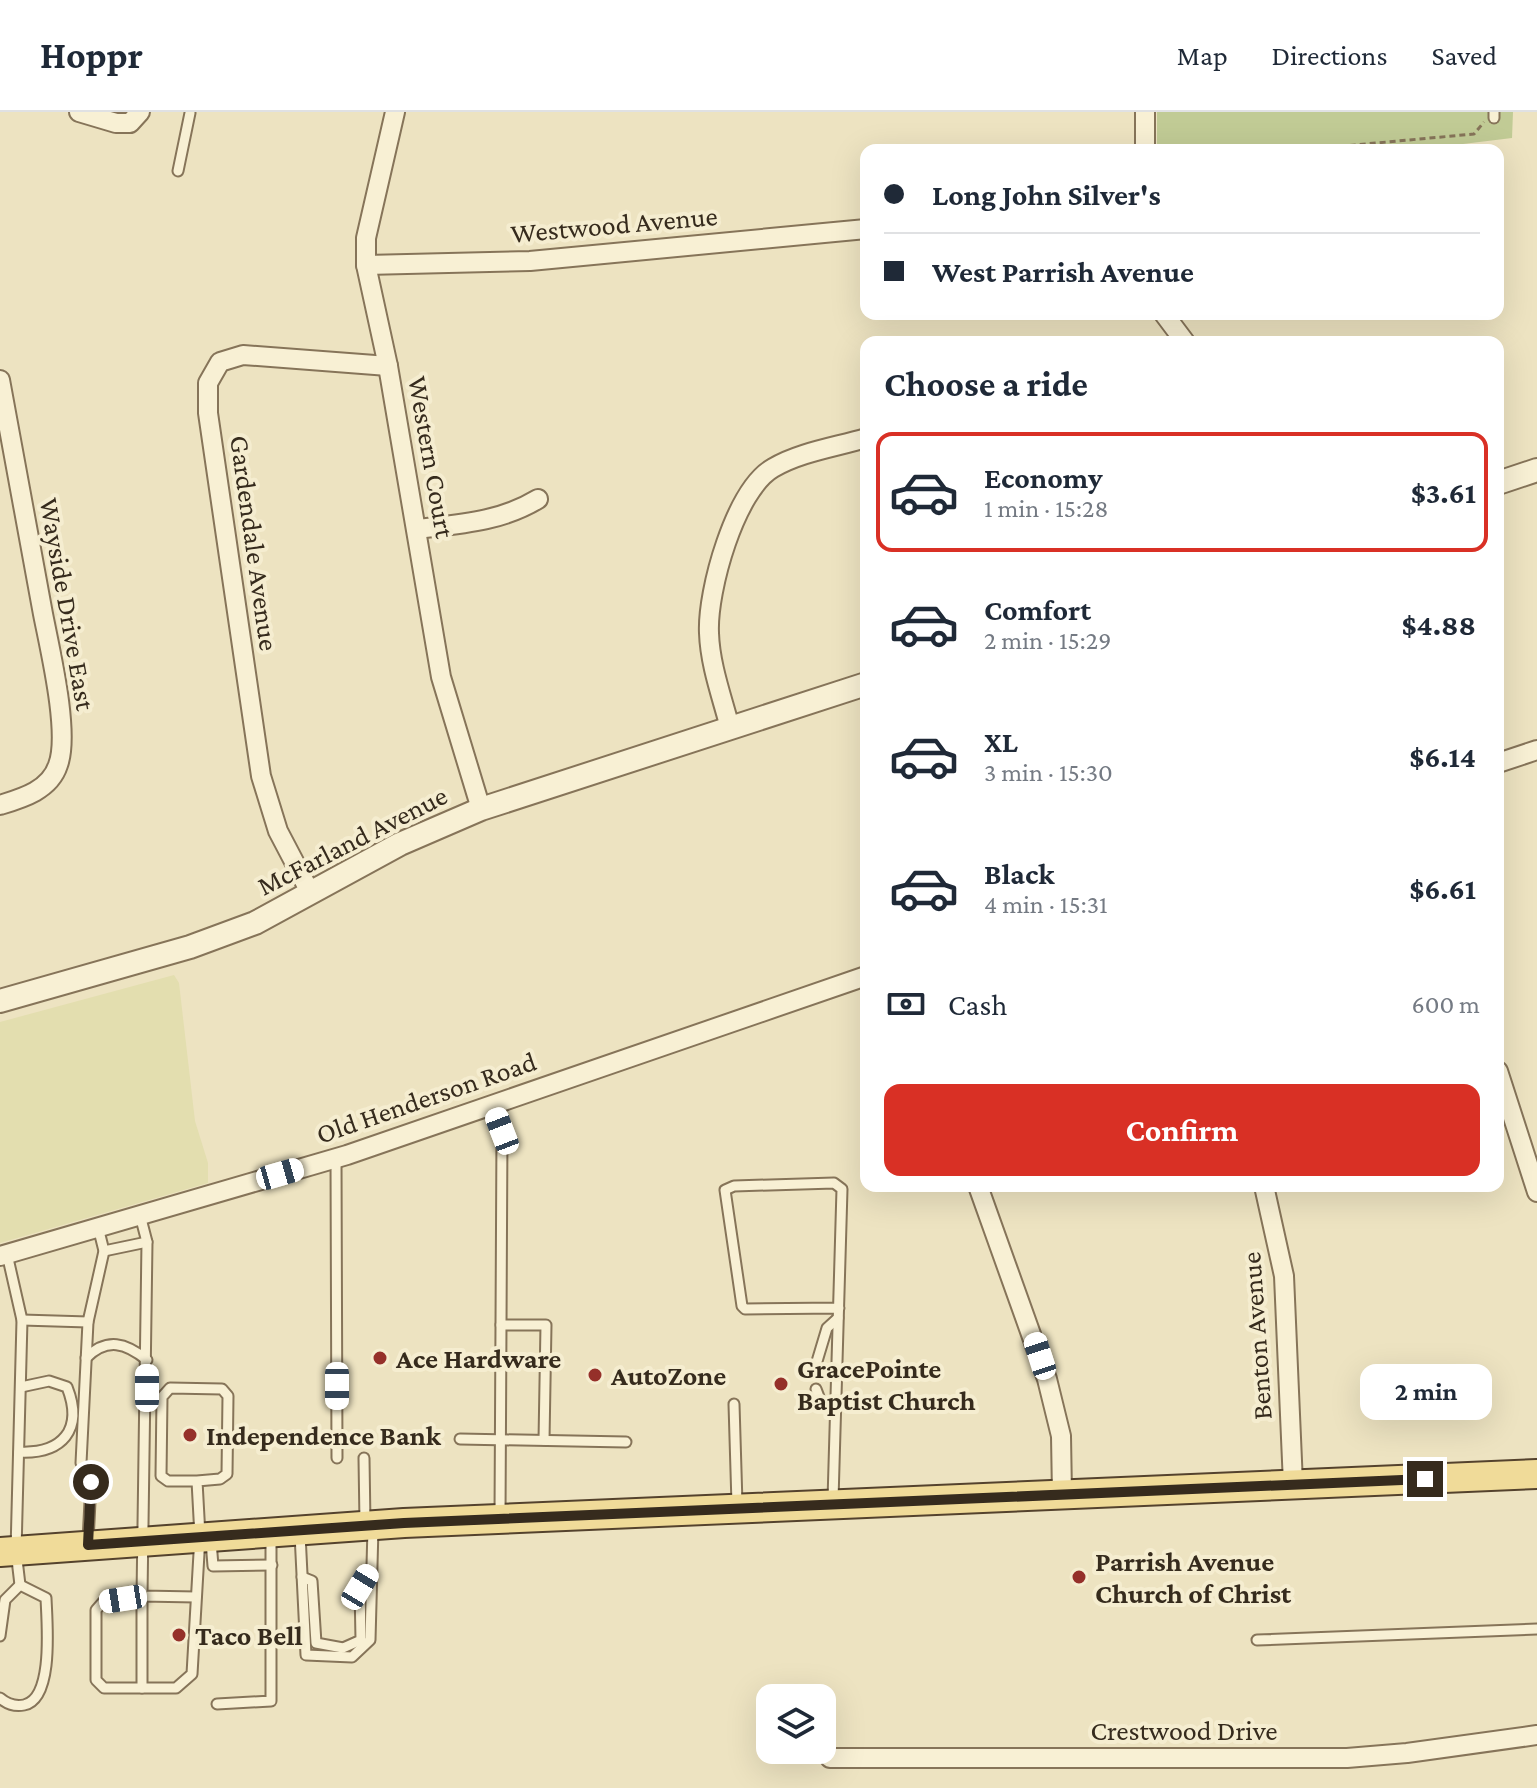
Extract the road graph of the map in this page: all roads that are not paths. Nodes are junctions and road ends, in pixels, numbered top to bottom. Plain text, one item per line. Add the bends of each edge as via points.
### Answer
1 (79, 112) edge
2 (140, 112) edge
3 (189, 112) edge
4 (395, 112) edge
5 (1145, 112) edge
6 (1145, 144) edge
7 (178, 171) dead end
8 (860, 230) edge
9 (366, 265) junction
10 (388, 366) junction
11 (0, 380) edge
12 (860, 440) edge
13 (1537, 470) edge
14 (1504, 481) edge
15 (538, 499) dead end
16 (417, 529) junction
17 (860, 686) edge
18 (730, 728) junction
19 (1537, 750) edge
20 (1504, 761) edge
21 (0, 805) edge
22 (481, 809) junction
23 (311, 894) junction
24 (860, 978) edge
25 (0, 1001) edge
26 (1504, 1090) edge
27 (492, 1105) junction
28 (336, 1158) junction
29 (980, 1192) edge
30 (1265, 1192) edge
31 (1537, 1192) edge
32 (140, 1215) junction
33 (98, 1227) junction
34 (147, 1242) junction
35 (104, 1251) junction
36 (3, 1255) edge
37 (839, 1313) junction
38 (22, 1320) junction
39 (88, 1322) junction
40 (501, 1325) junction
41 (86, 1358) junction
42 (147, 1360) junction
43 (815, 1368) dead end
44 (21, 1387) junction
45 (816, 1389) dead end
46 (734, 1404) dead end
47 (835, 1413) junction
48 (460, 1439) dead end
49 (500, 1439) junction
50 (544, 1440) junction
51 (626, 1442) dead end
52 (19, 1452) junction
53 (337, 1458) dead end
54 (364, 1458) dead end
55 (1537, 1474) edge
56 (197, 1481) junction
57 (1293, 1484) junction
58 (1062, 1494) junction
59 (833, 1503) junction
60 (737, 1507) junction
61 (500, 1518) junction
62 (369, 1525) junction
63 (300, 1530) junction
64 (271, 1532) junction
65 (205, 1536) junction
66 (142, 1540) junction
67 (88, 1545) junction
68 (8, 1552) edge
69 (272, 1565) junction
70 (373, 1567) junction
71 (302, 1577) junction
72 (20, 1585) junction
73 (142, 1596) junction
74 (196, 1597) junction
75 (1537, 1629) edge
76 (0, 1636) edge
77 (1257, 1640) dead end
78 (142, 1688) junction
79 (0, 1698) edge
80 (217, 1704) dead end
81 (1537, 1735) edge
82 (836, 1758) edge

1 - 2 street via 130,123
3 - 7 lane
4 - 9 street, Western Court via 366,238
5 - 6 street
8 - 9 street, Westwood Avenue via 530,261
9 - 10 street, Western Court
10 - 16 street, Western Court
10 - 23 street, Gardendale Avenue via 243,355 220,362 208,383 208,413 261,776 278,831
11 - 21 street, Wayside Drive East via 52,660 62,750 49,781
12 - 18 street via 773,468 740,505 709,614 711,650
13 - 14 street
15 - 16 street via 489,521
16 - 22 street, Western Court via 441,677
17 - 18 street, McFarland Avenue
18 - 22 street, McFarland Avenue
19 - 20 street
22 - 23 street, McFarland Avenue via 400,844
23 - 25 street, McFarland Avenue via 255,923 190,947
24 - 27 street, Old Henderson Road
26 - 31 street
27 - 28 street, Old Henderson Road
27 - 40 lane via 502,1131
28 - 32 street, Old Henderson Road
28 - 53 lane
29 - 58 street via 1047,1379 1061,1436
30 - 57 street, Benton Avenue via 1284,1276
32 - 33 street, Old Henderson Road
32 - 34 lane
33 - 35 lane
33 - 36 street, Old Henderson Road
34 - 35 lane
34 - 42 lane
35 - 39 lane
36 - 38 lane
37 - 37 lane via 839,1185 725,1190 742,1306
37 - 43 lane via 827,1328
37 - 47 lane
38 - 39 lane
38 - 44 lane
39 - 41 lane
40 - 49 lane
40 - 50 lane via 546,1325
41 - 42 lane via 100,1347 116,1344
41 - 67 lane via 81,1463 91,1482
42 - 66 lane
44 - 52 lane
44 - 52 lane via 49,1381 67,1387 71,1428 53,1447
45 - 47 lane via 821,1402
46 - 60 lane
47 - 59 lane
48 - 49 lane
49 - 50 lane
49 - 61 lane
50 - 51 lane
52 - 68 lane
54 - 62 lane
55 - 57 main road
56 - 56 lane via 227,1474 228,1396 222,1389 170,1388 162,1397 161,1476
56 - 65 lane
57 - 58 main road
58 - 59 main road
59 - 60 main road
60 - 61 main road
61 - 62 main road
62 - 63 main road
62 - 70 lane
63 - 64 main road
63 - 71 lane
64 - 65 main road
64 - 69 lane
65 - 66 main road
65 - 69 lane via 213,1566
65 - 74 lane
66 - 67 main road
66 - 73 lane
67 - 68 main road
68 - 72 lane
69 - 80 lane via 271,1701
70 - 71 lane via 360,1587 361,1640 343,1648 316,1643 312,1581
70 - 71 lane via 370,1640 352,1657 306,1655
72 - 76 lane via 5,1600
72 - 79 lane via 46,1598 42,1690 26,1705
73 - 74 lane
73 - 78 lane
73 - 78 lane via 103,1602 96,1610 96,1680 104,1688
74 - 78 lane via 192,1674 176,1688
75 - 77 lane
81 - 82 street, Crestwood Drive via 1347,1758

